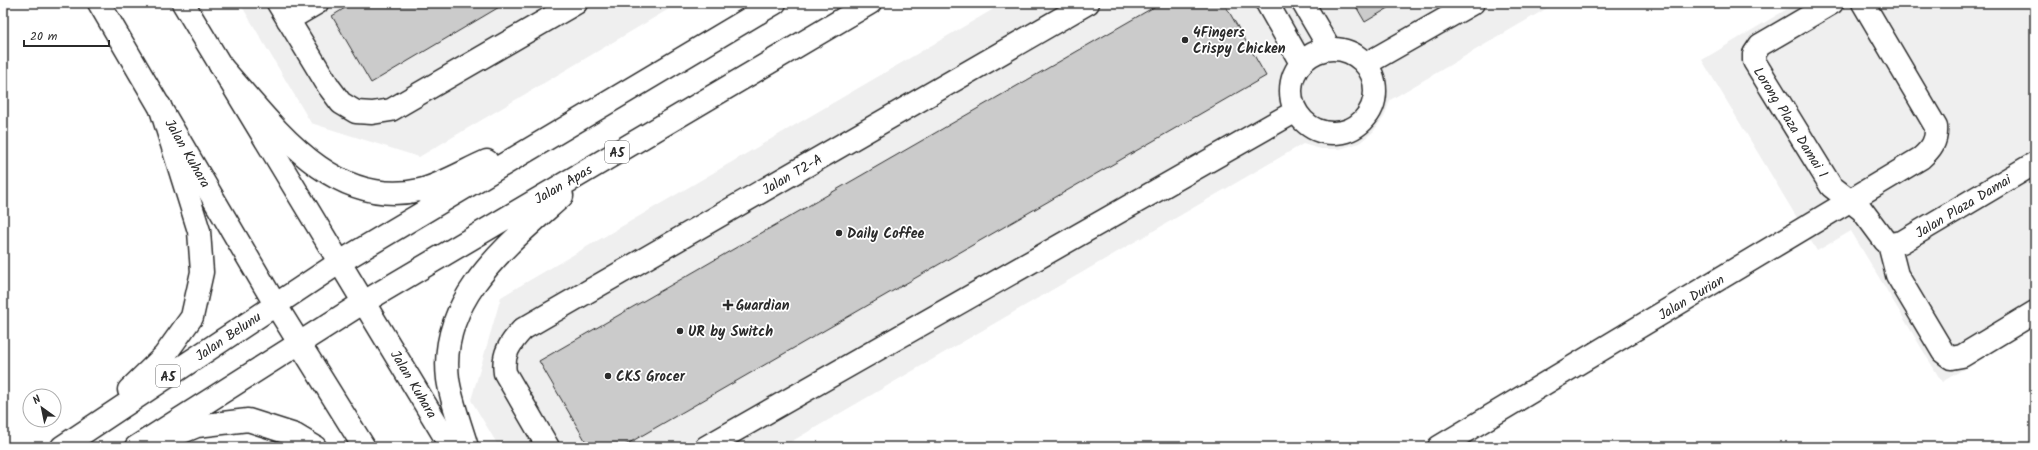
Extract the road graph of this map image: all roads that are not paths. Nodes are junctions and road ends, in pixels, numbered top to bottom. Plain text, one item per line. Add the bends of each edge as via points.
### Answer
1 (99, 3) edge
2 (183, 3) edge
3 (317, 3) edge
4 (576, 3) edge
5 (775, 3) edge
6 (870, 3) edge
7 (1088, 3) edge
8 (1267, 3) edge
9 (1303, 3) edge
10 (1474, 3) edge
11 (1832, 3) edge
12 (1863, 3) edge
13 (283, 12) edge
14 (1330, 49) junction
15 (1301, 63) junction
16 (1366, 64) junction
17 (220, 65) junction
18 (160, 106) junction
19 (1296, 111) junction
20 (571, 125) junction
21 (2035, 163) edge
22 (595, 165) junction
23 (1850, 202) junction
24 (1889, 244) junction
25 (340, 262) junction
26 (364, 302) junction
27 (275, 304) junction
28 (2035, 312) edge
29 (299, 344) junction
30 (94, 425) junction
31 (62, 447) edge
32 (136, 447) edge
33 (146, 447) edge
34 (315, 447) edge
35 (364, 447) edge
36 (451, 447) edge
37 (467, 447) edge
38 (548, 447) edge
39 (706, 447) edge
40 (1439, 447) edge

1 - 18 main road, Jalan Kuhara
2 - 17 main road
3 - 13 main road
4 - 13 main road via 391,110 372,113 356,112 341,103
5 - 20 main road, A5
6 - 22 main road, Jalan Apas / A5
7 - 38 main road, Jalan T2-A via 523,329 512,341 503,364 505,373
8 - 15 main road
9 - 14 main road
10 - 16 main road
11 - 23 main road, Lorong Plaza Damai 1 via 1760,45 1754,54 1754,61 1832,186
12 - 23 main road, Jalan Durian via 1930,115 1936,128 1937,139 1921,158
14 - 15 main road via 1319,51
14 - 16 main road via 1343,50
15 - 19 main road via 1294,74 1291,86 1291,100
16 - 19 main road via 1373,76 1376,90 1367,116 1357,126 1344,132 1316,130
17 - 20 main road via 295,148 323,171 353,186 389,194 421,190
17 - 25 main road
18 - 27 main road, Jalan Kuhara
18 - 30 main road via 199,232 202,272 192,316 164,356
19 - 39 main road
20 - 25 main road, A5
21 - 24 main road, Jalan Plaza Damai via 1902,242
22 - 26 main road, Jalan Apas / A5
22 - 37 main road via 500,252 479,277 460,307 449,344 448,379
23 - 24 main road via 1862,210
23 - 40 main road, Jalan Durian
24 - 28 main road via 1897,275 1943,352 1951,358 1962,356
25 - 26 main road, Jalan Kuhara
25 - 27 main road, A5
26 - 29 main road, Jalan Apas / A5
26 - 36 main road, Jalan Kuhara
27 - 29 main road, Jalan Kuhara
27 - 30 main road, Jalan Belunu / A5
29 - 32 main road, A5
29 - 35 main road
30 - 31 main road, Jalan Belunu / A5
33 - 34 main road via 198,426 248,420 295,435

